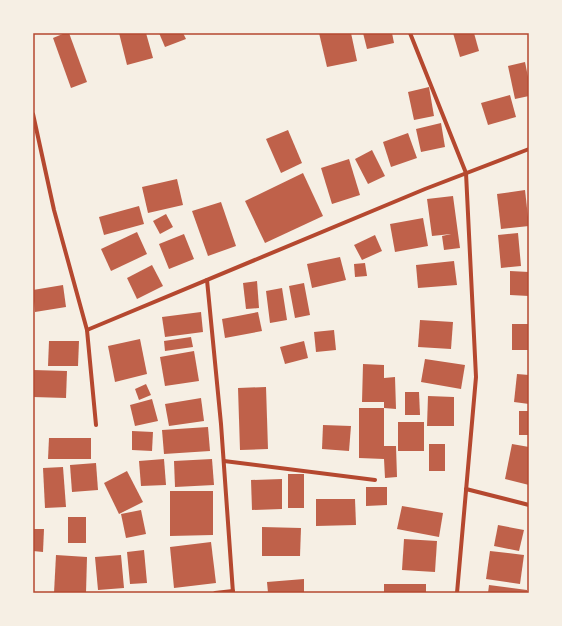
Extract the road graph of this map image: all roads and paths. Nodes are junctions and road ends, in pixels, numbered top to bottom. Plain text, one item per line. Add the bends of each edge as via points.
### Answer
1 (410, 33) edge
2 (33, 114) edge
3 (529, 149) edge
4 (466, 173) junction
5 (207, 280) junction
6 (87, 330) junction
7 (96, 425) dead end
8 (224, 461) junction
9 (375, 480) dead end
10 (466, 489) junction
11 (529, 505) edge
12 (233, 592) edge
13 (215, 593) edge
14 (457, 593) edge

1 - 4 street
2 - 6 street via 54,210
3 - 4 street
4 - 5 street
4 - 10 street via 476,377
5 - 6 street
5 - 8 street
6 - 7 street
8 - 9 street
8 - 12 street
10 - 11 street
10 - 14 street
12 - 13 street

